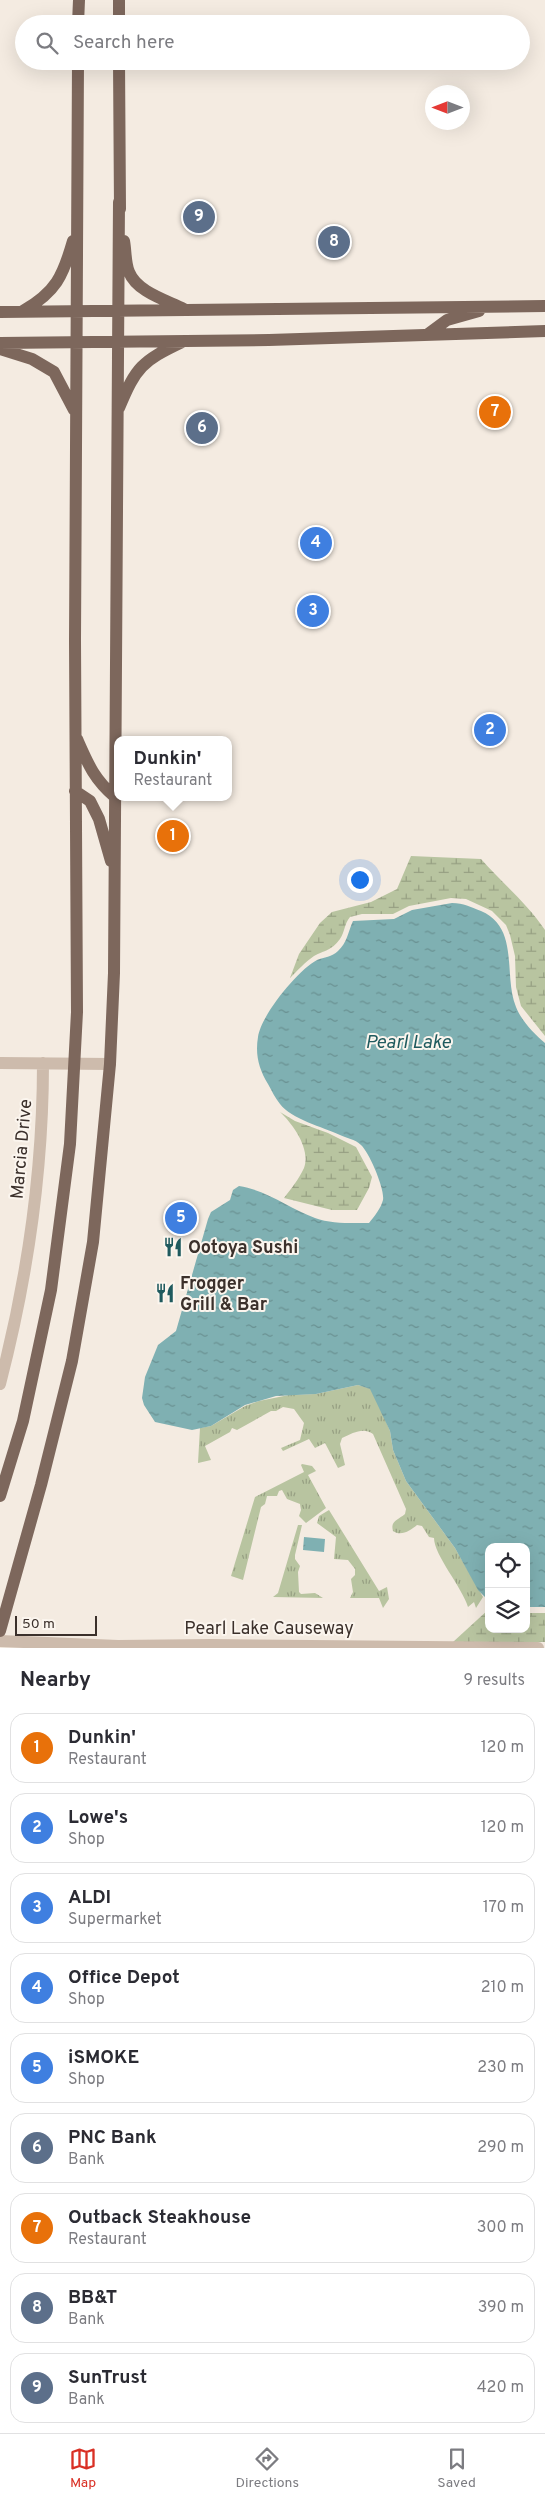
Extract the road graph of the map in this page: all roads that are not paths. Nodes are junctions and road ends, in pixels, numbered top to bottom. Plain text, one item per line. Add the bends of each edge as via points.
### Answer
1 (79, 0) edge
2 (119, 0) edge
3 (78, 15) edge
4 (119, 15) edge
5 (78, 70) edge
6 (119, 70) edge
7 (119, 202) junction
8 (77, 229) junction
9 (545, 306) edge
10 (493, 307) junction
11 (187, 310) junction
12 (117, 311) junction
13 (0, 312) edge
14 (21, 312) junction
15 (77, 312) junction
16 (545, 331) edge
17 (428, 334) junction
18 (184, 340) junction
19 (117, 341) junction
20 (77, 342) junction
21 (0, 343) edge
22 (0, 349) edge
23 (117, 412) junction
24 (76, 417) junction
25 (74, 732) junction
26 (115, 736) edge
27 (75, 791) junction
28 (114, 796) edge
29 (115, 801) edge
30 (115, 875) junction
31 (0, 1063) edge
32 (44, 1063) junction
33 (75, 1063) junction
34 (110, 1064) junction
35 (0, 1384) edge
36 (0, 1496) edge
37 (0, 1631) edge
38 (0, 1642) edge
39 (304, 1646) edge
40 (118, 1647) edge
41 (433, 1648) edge
42 (538, 1648) edge

1 - 3 main road
2 - 4 main road
5 - 8 main road
6 - 7 main road
7 - 11 main road via 128,270 134,282
7 - 12 main road
8 - 14 main road via 64,273 39,302
8 - 15 main road
9 - 10 main road
10 - 11 main road
10 - 17 main road via 448,320
11 - 12 main road
12 - 15 main road
12 - 19 main road
13 - 14 main road
14 - 15 main road
15 - 20 main road
16 - 17 main road
17 - 18 main road
18 - 19 main road
18 - 23 main road via 139,368
19 - 20 main road
19 - 23 main road
20 - 21 main road
20 - 24 main road
22 - 24 main road via 32,359 54,372
23 - 26 main road
24 - 25 main road
25 - 27 main road
25 - 28 main road via 91,772
27 - 30 main road via 90,801 99,819
27 - 33 main road
29 - 30 main road
30 - 34 main road
31 - 32 street
32 - 33 street
32 - 35 street, Marcia Drive via 44,1108 32,1217 21,1292
33 - 34 street
33 - 36 main road via 70,1144 51,1290 23,1421
34 - 37 main road via 93,1242 72,1361
38 - 40 street, Pearl Lake Causeway
39 - 40 street, Pearl Lake Causeway
39 - 41 street, Pearl Lake Causeway
41 - 42 street, Pearl Lake Causeway

